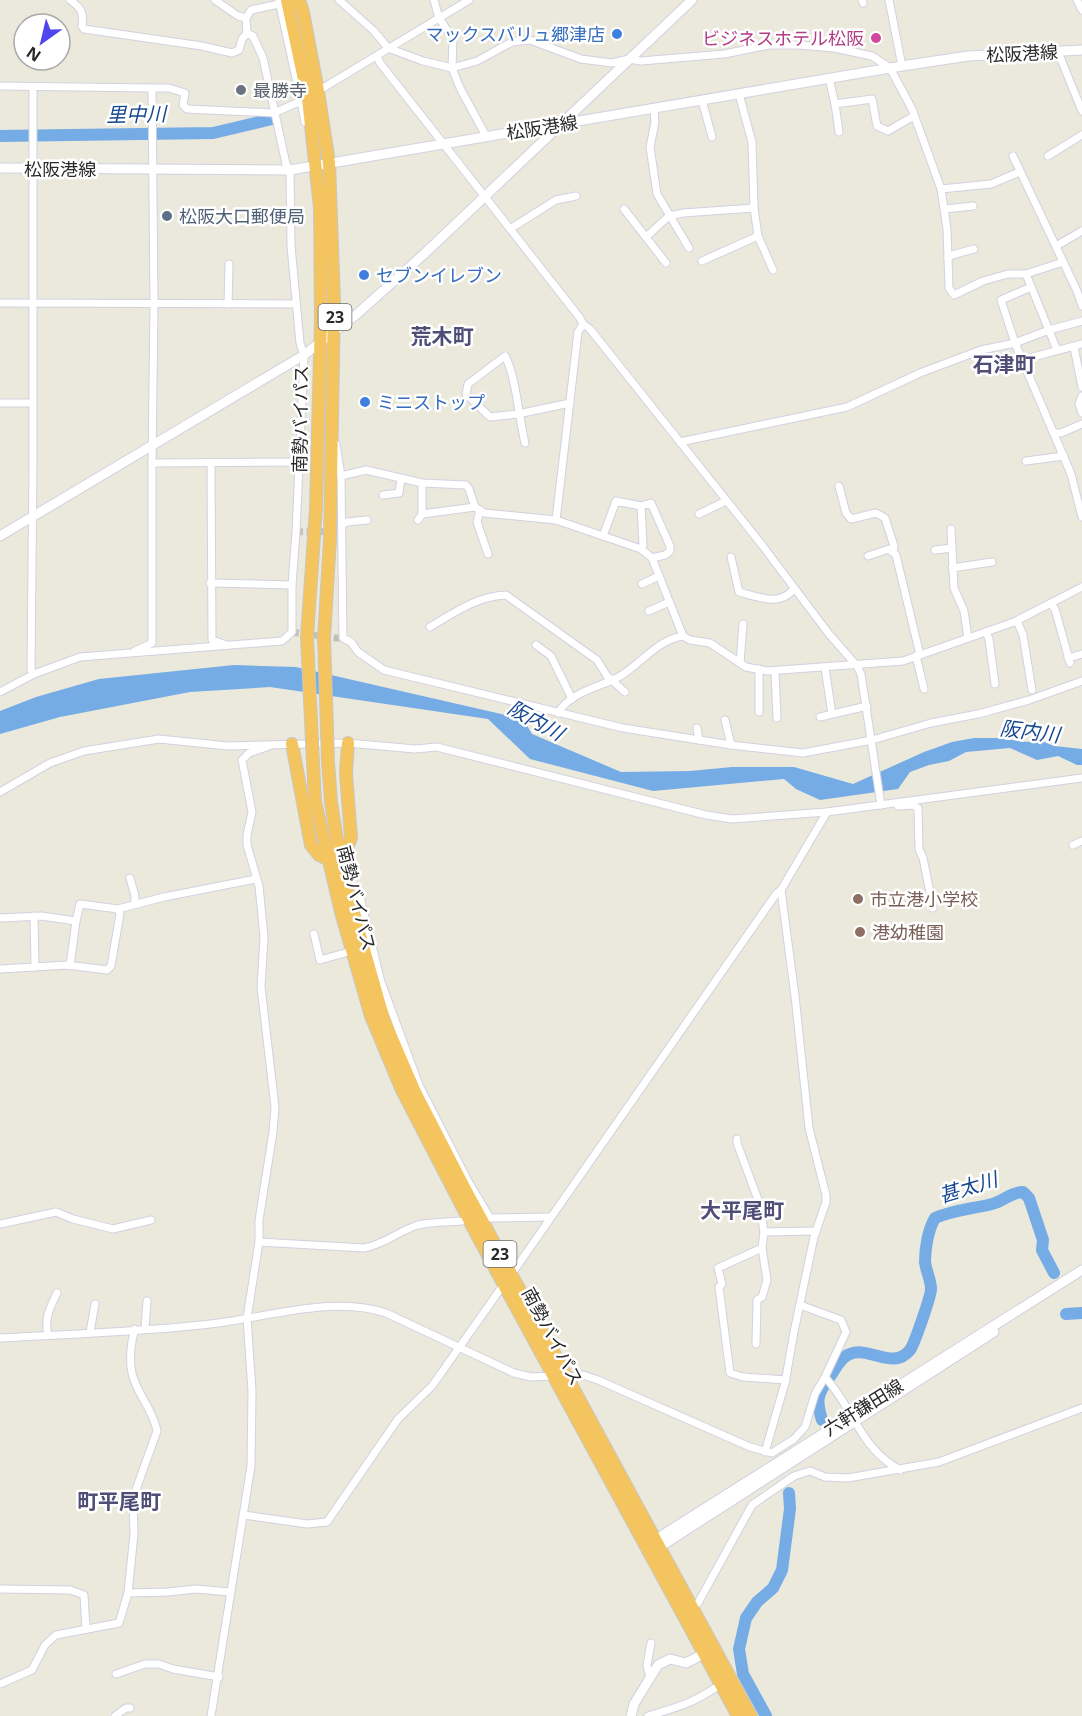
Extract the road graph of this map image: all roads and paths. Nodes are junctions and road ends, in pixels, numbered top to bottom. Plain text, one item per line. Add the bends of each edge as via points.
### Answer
1 (70, 0) edge
2 (215, 0) edge
3 (339, 0) edge
4 (435, 0) edge
5 (469, 0) edge
6 (692, 0) edge
7 (889, 0) edge
8 (1077, 0) edge
9 (288, 1) edge
10 (1082, 10) edge
11 (246, 18) junction
12 (439, 18) junction
13 (247, 33) junction
14 (388, 48) junction
15 (1082, 50) edge
16 (1058, 52) junction
17 (377, 56) junction
18 (630, 59) junction
19 (902, 66) junction
20 (452, 68) junction
21 (890, 68) junction
22 (829, 78) junction
23 (0, 87) edge
24 (33, 87) junction
25 (152, 88) junction
26 (318, 91) junction
27 (739, 94) junction
28 (702, 100) junction
29 (301, 101) junction
30 (835, 104) junction
31 (654, 108) junction
32 (1082, 111) edge
33 (274, 112) junction
34 (914, 116) junction
35 (563, 124) junction
36 (312, 125) junction
37 (839, 132) dead end
38 (1082, 135) edge
39 (486, 136) junction
40 (712, 137) dead end
41 (442, 143) junction
42 (1013, 156) dead end
43 (1048, 156) dead end
44 (329, 163) junction
45 (315, 165) junction
46 (0, 168) edge
47 (32, 168) junction
48 (152, 169) junction
49 (290, 170) junction
50 (1017, 173) dead end
51 (942, 189) junction
52 (576, 196) dead end
53 (485, 197) junction
54 (973, 206) dead end
55 (754, 208) junction
56 (624, 209) dead end
57 (945, 210) junction
58 (669, 216) junction
59 (510, 229) junction
60 (1082, 231) edge
61 (758, 236) junction
62 (646, 237) junction
63 (1056, 246) junction
64 (689, 248) dead end
65 (974, 249) dead end
66 (948, 259) junction
67 (702, 261) dead end
68 (1063, 262) junction
69 (666, 263) dead end
70 (229, 264) dead end
71 (773, 270) dead end
72 (1026, 274) junction
73 (1031, 287) junction
74 (0, 303) edge
75 (33, 303) junction
76 (154, 304) junction
77 (228, 304) junction
78 (296, 304) junction
79 (1082, 306) edge
80 (1082, 321) edge
81 (583, 324) junction
82 (1049, 330) junction
83 (335, 331) junction
84 (320, 342) junction
85 (1015, 343) junction
86 (1082, 344) edge
87 (1074, 346) junction
88 (1057, 350) junction
89 (304, 354) junction
90 (1022, 360) junction
91 (1082, 384) edge
92 (1082, 396) edge
93 (0, 402) edge
94 (32, 403) junction
95 (570, 403) junction
96 (1082, 413) edge
97 (518, 414) junction
98 (1082, 424) edge
99 (330, 428) junction
100 (1054, 433) junction
101 (680, 442) junction
102 (525, 443) dead end
103 (152, 446) junction
104 (1064, 456) junction
105 (1026, 461) dead end
106 (299, 462) junction
107 (152, 463) junction
108 (211, 463) junction
109 (341, 476) junction
110 (401, 479) junction
111 (422, 483) junction
112 (839, 486) dead end
113 (383, 495) dead end
114 (726, 501) junction
115 (641, 506) junction
116 (477, 509) junction
117 (699, 514) dead end
118 (1082, 517) edge
119 (32, 518) junction
120 (367, 520) dead end
121 (556, 520) junction
122 (343, 524) junction
123 (951, 529) dead end
124 (0, 536) edge
125 (603, 536) junction
126 (952, 548) junction
127 (641, 549) junction
128 (935, 550) dead end
129 (893, 552) junction
130 (488, 554) dead end
131 (868, 556) dead end
132 (731, 557) dead end
133 (652, 558) junction
134 (992, 562) dead end
135 (952, 568) junction
136 (659, 576) junction
137 (210, 583) junction
138 (642, 584) dead end
139 (292, 585) junction
140 (1082, 587) edge
141 (794, 589) junction
142 (669, 602) junction
143 (1051, 604) junction
144 (649, 611) dead end
145 (1017, 621) junction
146 (743, 624) dead end
147 (430, 627) dead end
148 (986, 632) junction
149 (683, 636) junction
150 (968, 638) junction
151 (536, 645) dead end
152 (230, 646) junction
153 (130, 653) junction
154 (1082, 654) edge
155 (918, 655) junction
156 (740, 663) junction
157 (857, 666) junction
158 (825, 668) junction
159 (759, 669) junction
160 (775, 672) junction
161 (34, 674) junction
162 (613, 680) junction
163 (1082, 681) edge
164 (995, 684) dead end
165 (924, 689) dead end
166 (1032, 690) dead end
167 (0, 692) edge
168 (625, 692) dead end
169 (572, 699) junction
170 (867, 706) junction
171 (759, 712) dead end
172 (558, 713) junction
173 (832, 714) junction
174 (820, 717) dead end
175 (777, 718) dead end
176 (726, 720) dead end
177 (697, 728) dead end
178 (699, 740) junction
179 (872, 742) junction
180 (348, 743) junction
181 (292, 744) junction
182 (271, 745) junction
183 (731, 745) junction
184 (1082, 778) edge
185 (0, 792) edge
186 (881, 802) junction
187 (890, 803) junction
188 (826, 812) junction
189 (1082, 841) edge
190 (1073, 845) dead end
191 (334, 856) junction
192 (130, 878) dead end
193 (256, 879) junction
194 (781, 890) junction
195 (359, 893) dead end
196 (135, 904) junction
197 (933, 908) dead end
198 (118, 909) junction
199 (34, 916) junction
200 (0, 918) edge
201 (76, 921) junction
202 (314, 934) dead end
203 (352, 951) junction
204 (70, 966) junction
205 (35, 967) junction
206 (0, 969) edge
207 (737, 1139) dead end
208 (760, 1205) junction
209 (738, 1212) dead end
210 (550, 1217) junction
211 (151, 1220) dead end
212 (462, 1221) dead end
213 (0, 1224) edge
214 (816, 1231) junction
215 (764, 1232) junction
216 (259, 1242) junction
217 (762, 1248) junction
218 (1082, 1270) edge
219 (1082, 1275) edge
220 (508, 1279) junction
221 (57, 1293) dead end
222 (147, 1301) dead end
223 (95, 1304) dead end
224 (800, 1305) junction
225 (247, 1318) junction
226 (145, 1328) junction
227 (135, 1329) junction
228 (90, 1332) junction
229 (48, 1335) junction
230 (0, 1338) edge
231 (756, 1344) dead end
232 (459, 1346) junction
233 (554, 1376) junction
234 (825, 1377) junction
235 (567, 1378) junction
236 (786, 1380) junction
237 (1082, 1408) edge
238 (853, 1418) junction
239 (765, 1452) junction
240 (900, 1470) junction
241 (244, 1515) junction
242 (653, 1547) junction
243 (0, 1589) edge
244 (230, 1592) junction
245 (128, 1593) junction
246 (698, 1603) dead end
247 (86, 1629) junction
248 (651, 1644) dead end
249 (709, 1651) junction
250 (117, 1674) dead end
251 (219, 1677) junction
252 (650, 1677) junction
253 (0, 1684) edge
254 (715, 1688) dead end
255 (130, 1708) dead end
256 (115, 1716) edge
257 (212, 1716) edge
258 (631, 1716) edge
259 (648, 1716) edge
260 (738, 1716) edge
261 (751, 1716) edge

1 - 13 street via 80,7 84,28 232,53 239,50
2 - 11 street
3 - 14 street
4 - 12 street
5 - 12 street
6 - 18 main road
7 - 19 street
8 - 10 street
9 - 11 street via 251,10
9 - 26 highway, 南勢バイパス / 23 via 303,12
9 - 29 street
9 - 36 highway, 南勢バイパス / 23
11 - 13 street
12 - 14 street
12 - 20 street via 453,39
13 - 33 street via 263,58
14 - 17 street
14 - 20 street
15 - 16 main road, 松阪港線
16 - 19 main road, 松阪港線 via 968,56
16 - 32 street
17 - 26 street
17 - 41 street
18 - 20 street via 612,63 581,59 530,40 512,42 477,62
18 - 21 street via 799,45 872,56
18 - 35 main road
19 - 21 main road, 松阪港線
20 - 39 street
21 - 22 main road, 松阪港線
21 - 34 street
22 - 27 main road, 松阪港線
22 - 30 street
23 - 24 street
24 - 25 street
24 - 47 street
25 - 33 street via 185,93 183,105 187,109
25 - 48 street
26 - 44 highway, 南勢バイパス / 23
27 - 28 main road, 松阪港線
27 - 55 street via 752,142
28 - 31 main road, 松阪港線
28 - 40 street
29 - 33 street
29 - 36 street via 306,126
30 - 34 street via 872,99 877,126 888,131
30 - 37 street
31 - 35 main road, 松阪港線
31 - 58 street via 652,172 657,194
33 - 49 street
34 - 51 street
35 - 39 main road, 松阪港線
35 - 53 main road
36 - 45 highway, 南勢バイパス / 23
38 - 43 street
39 - 41 main road, 松阪港線
41 - 44 main road, 松阪港線
41 - 53 street
42 - 63 street
44 - 45 main road, 松阪港線
44 - 83 highway, 南勢バイパス / 23
45 - 49 main road, 松阪港線
45 - 84 highway, 南勢バイパス / 23 via 320,208
46 - 47 main road, 松阪港線
47 - 48 main road, 松阪港線
47 - 75 street
48 - 49 main road, 松阪港線
48 - 76 street
49 - 78 street
50 - 51 street via 991,184
51 - 57 street
52 - 59 street via 556,200
53 - 59 street
53 - 83 main road
54 - 57 street
55 - 58 street
55 - 61 street
56 - 62 street
57 - 66 street
58 - 62 street
58 - 64 street
59 - 81 street
60 - 63 street
61 - 67 street
61 - 71 street
62 - 69 street
63 - 68 street
65 - 66 street
66 - 72 street via 949,288 954,295 983,281
68 - 72 street
68 - 79 street
70 - 77 street
72 - 73 street
73 - 82 street
73 - 85 street via 1001,300
74 - 75 street
75 - 76 street
75 - 94 street
76 - 77 street
76 - 103 street
77 - 78 street
78 - 89 street
80 - 82 street
81 - 95 street via 578,332
81 - 101 street
82 - 85 street
82 - 88 street
83 - 84 main road
83 - 99 highway, 南勢バイパス / 23
84 - 89 main road
84 - 191 highway, 南勢バイパス / 23, bridge via 316,508 307,637 315,801
85 - 90 street
85 - 101 street via 981,350 920,373 847,407
86 - 87 street
87 - 88 street
87 - 91 street
88 - 90 street
89 - 103 main road
89 - 106 street
90 - 100 street
92 - 96 street
93 - 94 street
94 - 119 street
95 - 97 street
95 - 121 street
97 - 97 street via 490,417 466,394 468,384 506,356
97 - 102 street
98 - 100 street
99 - 109 street via 334,428
99 - 191 highway, 南勢バイパス / 23, bridge via 330,538 324,638
100 - 104 street
101 - 114 street
103 - 107 street
103 - 119 main road
104 - 105 street
104 - 118 street
106 - 108 street
106 - 139 street
107 - 108 street
107 - 153 street via 152,643
108 - 137 street
109 - 110 street via 366,470
109 - 122 street
110 - 111 street
110 - 113 street via 399,493
111 - 116 street via 466,485
111 - 116 street via 420,517
112 - 129 street via 851,519 876,513 885,518
114 - 117 street
114 - 141 street
115 - 125 street via 616,501
115 - 127 street
115 - 133 street via 651,503 670,546 665,555
116 - 121 street
116 - 130 street via 477,522
119 - 124 main road
119 - 161 street
120 - 122 street
121 - 125 street
122 - 172 street via 343,638 358,652 384,669
123 - 126 street
125 - 127 street
126 - 128 street
126 - 135 street
127 - 133 street
129 - 131 street via 889,549
129 - 155 street
132 - 141 street via 739,592 776,601
133 - 136 street
134 - 135 street
135 - 150 street
136 - 138 street
136 - 142 street
137 - 139 street
137 - 152 street via 212,640
139 - 152 street via 292,632 282,641
140 - 143 street
141 - 157 street
142 - 144 street
142 - 149 street
143 - 145 street
143 - 154 street via 1069,661
145 - 148 street
145 - 166 street
146 - 156 street
147 - 162 street via 465,606 506,595 597,660
148 - 150 street
148 - 164 street
149 - 156 street via 710,643
149 - 162 street via 666,640
150 - 155 street
151 - 169 street via 551,656
152 - 153 street
153 - 161 street via 80,657
155 - 157 street via 903,661
155 - 165 street
156 - 159 street
157 - 158 street
157 - 170 street
158 - 160 street
158 - 173 street
159 - 160 street
159 - 171 street
160 - 175 street
161 - 167 street
162 - 168 street
162 - 169 street
163 - 179 street via 1013,705 931,723
169 - 172 street
170 - 173 street
170 - 179 street
172 - 178 street
173 - 174 street
176 - 183 street
177 - 178 street
178 - 183 street
179 - 183 street via 803,753
179 - 186 street
180 - 181 street
180 - 188 street via 437,747 732,819
180 - 191 highway via 351,838 346,849
181 - 182 street
181 - 191 highway via 311,845 319,855
182 - 185 street via 228,746 159,739 123,744 84,751 50,763
182 - 193 street via 249,753 242,760 252,812 247,845
184 - 187 street
186 - 187 street
186 - 188 street
187 - 197 street via 894,807 918,808 919,849
188 - 194 street
189 - 190 street
191 - 203 highway, 南勢バイパス / 23
191 - 220 highway, 南勢バイパス / 23 via 384,1020 415,1092
192 - 196 street
193 - 196 street
193 - 216 street via 264,937 261,987 275,1107
194 - 210 street
194 - 214 street via 809,1128 826,1195
195 - 210 street via 381,982 419,1085 489,1218
196 - 198 street
198 - 201 street via 80,904
198 - 204 street via 111,966 107,970
199 - 200 street
199 - 201 street
199 - 205 street
201 - 204 street
202 - 203 street via 320,960
203 - 220 highway, 南勢バイパス / 23 via 371,1016 402,1090 477,1235
204 - 205 street
205 - 206 street
207 - 208 street
208 - 209 street
208 - 215 street
210 - 220 street
211 - 213 street via 113,1228 56,1212
212 - 216 street via 420,1225 364,1248
214 - 215 street
214 - 224 street
215 - 217 street
216 - 225 street
217 - 231 street via 767,1280 762,1297 757,1300
217 - 236 street via 718,1268 730,1372 743,1377
218 - 238 main road, 六軒鎌田線
219 - 238 main road, 六軒鎌田線
220 - 232 street
220 - 233 highway, 南勢バイパス / 23
220 - 235 highway, 南勢バイパス / 23
221 - 229 street via 45,1323
222 - 226 street
223 - 228 street
224 - 234 street via 841,1320 846,1332
224 - 236 street
225 - 226 street
225 - 232 street via 343,1305 368,1307
225 - 241 street via 252,1391 251,1466
226 - 227 street
227 - 228 street
227 - 245 street via 131,1372 157,1431 134,1498
228 - 229 street
229 - 230 street
232 - 233 street via 514,1373
232 - 241 street via 432,1386 398,1419 327,1521 307,1524
233 - 235 street
233 - 242 highway, 南勢バイパス / 23
234 - 238 street
234 - 239 street via 814,1394 805,1427 779,1449
235 - 239 street via 583,1375 598,1380
235 - 242 highway, 南勢バイパス / 23
236 - 239 street
237 - 240 street via 939,1462
238 - 240 street via 866,1442
238 - 242 main road, 六軒鎌田線
240 - 246 street via 848,1478 825,1477 810,1471 794,1476 752,1505
241 - 244 street
242 - 249 highway, 南勢バイパス / 23
243 - 247 street via 70,1590 84,1595
244 - 245 street via 196,1588
244 - 251 street
245 - 247 street via 119,1623
247 - 253 street via 56,1635 45,1645 32,1670
248 - 252 street via 647,1665
249 - 252 main road via 686,1662 664,1660
249 - 260 highway, 南勢バイパス / 23
249 - 261 highway, 南勢バイパス / 23
250 - 251 street via 145,1664 159,1664
251 - 257 street
252 - 258 main road
254 - 259 street via 678,1708
255 - 256 street

